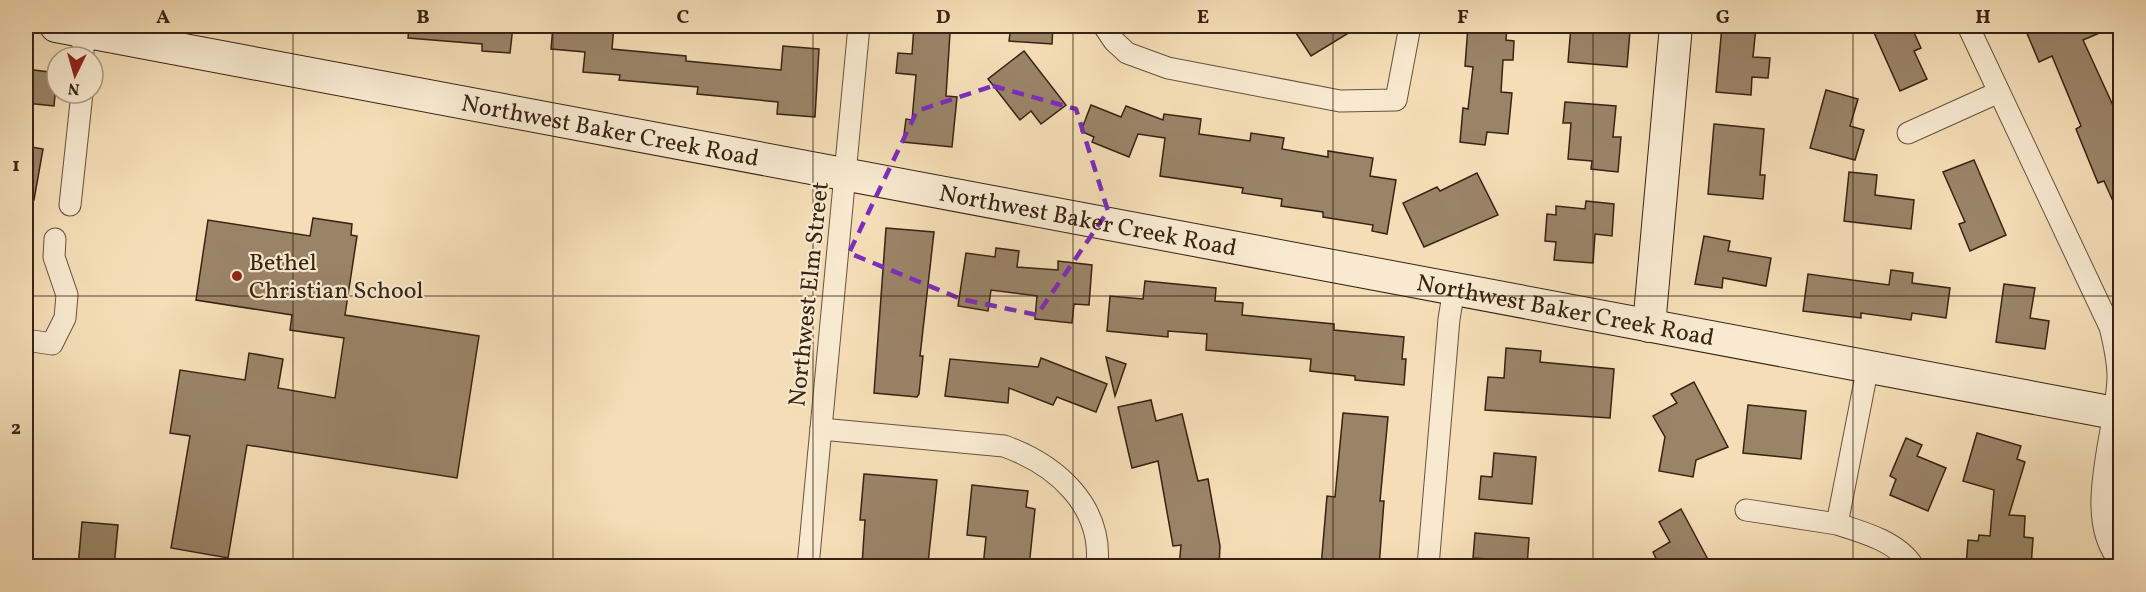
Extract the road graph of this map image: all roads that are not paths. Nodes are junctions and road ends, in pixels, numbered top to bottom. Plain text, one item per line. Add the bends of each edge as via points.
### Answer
1 (859, 26) edge
2 (1104, 26) edge
3 (1410, 26) edge
4 (1676, 26) edge
5 (1968, 26) edge
6 (76, 35) edge
7 (1999, 92) junction
8 (81, 105) edge
9 (1908, 133) dead end
10 (846, 174) junction
11 (70, 205) dead end
12 (55, 238) dead end
13 (1455, 289) junction
14 (1649, 326) junction
15 (28, 340) edge
16 (1868, 366) junction
17 (2118, 414) edge
18 (821, 429) junction
19 (1746, 510) dead end
20 (1837, 525) junction
21 (2121, 561) edge
22 (808, 567) edge
23 (1097, 567) edge
24 (1428, 567) edge
25 (1913, 567) edge

1 - 10 street, Northwest Elm Street
2 - 3 street via 1127,53 1159,66 1340,101 1396,100
4 - 14 main road
5 - 7 street
6 - 10 main road, Northwest Baker Creek Road
7 - 9 street
7 - 17 street via 2110,327 2117,368
8 - 11 street
10 - 13 main road, Northwest Baker Creek Road
10 - 18 street, Northwest Elm Street
12 - 15 street via 54,257 67,295 65,318 52,344
13 - 14 main road, Northwest Baker Creek Road
13 - 24 street via 1449,319
14 - 16 main road, Northwest Baker Creek Road
16 - 17 main road, Northwest Baker Creek Road
16 - 20 street
17 - 21 street via 2101,504 2105,534
18 - 22 street, Northwest Elm Street
18 - 23 street via 1004,446 1027,454 1049,467 1094,522 1099,550
19 - 20 street
20 - 25 street via 1868,534 1890,546

